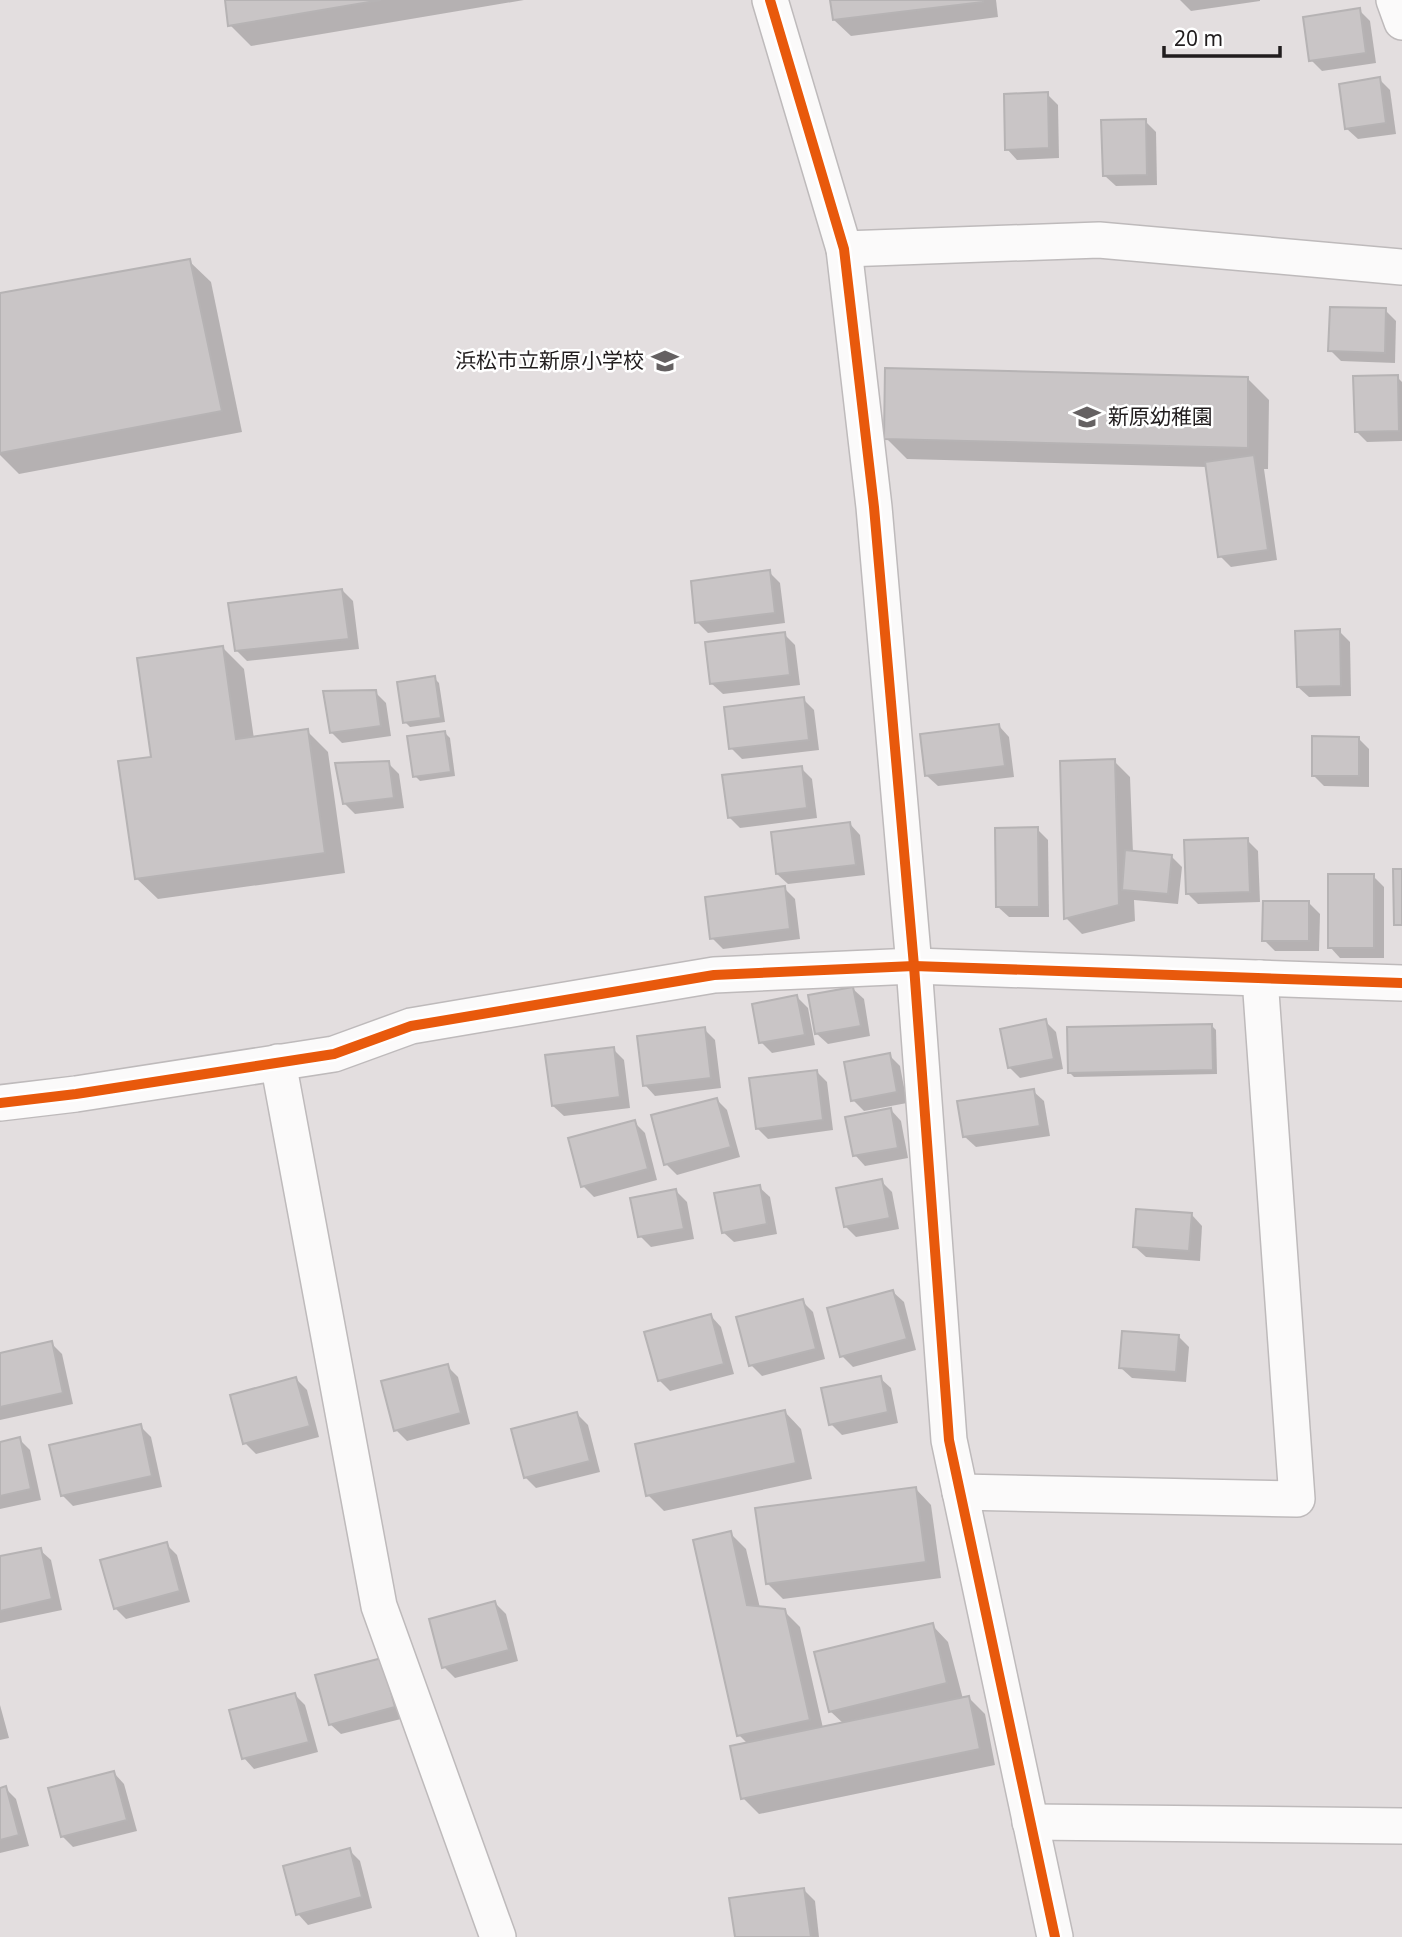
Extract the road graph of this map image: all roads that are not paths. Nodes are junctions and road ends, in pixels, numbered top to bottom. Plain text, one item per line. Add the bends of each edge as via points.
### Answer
1 (770, 0) edge
2 (1394, 0) edge
3 (1402, 22) edge
4 (844, 248) junction
5 (1402, 267) edge
6 (914, 966) junction
7 (1260, 978) junction
8 (1402, 983) edge
9 (278, 1062) junction
10 (0, 1103) edge
11 (960, 1492) junction
12 (1030, 1822) junction
13 (1402, 1826) edge
14 (498, 1937) edge
15 (1055, 1937) edge

1 - 4 street
2 - 3 street
4 - 5 street via 1099,240
4 - 6 street via 874,507
6 - 7 street
6 - 9 street via 715,975 411,1026 334,1054
6 - 11 street via 949,1440
7 - 8 street
7 - 11 street via 1297,1499
9 - 10 street
9 - 14 street via 379,1605
11 - 12 street
12 - 13 street
12 - 15 street

